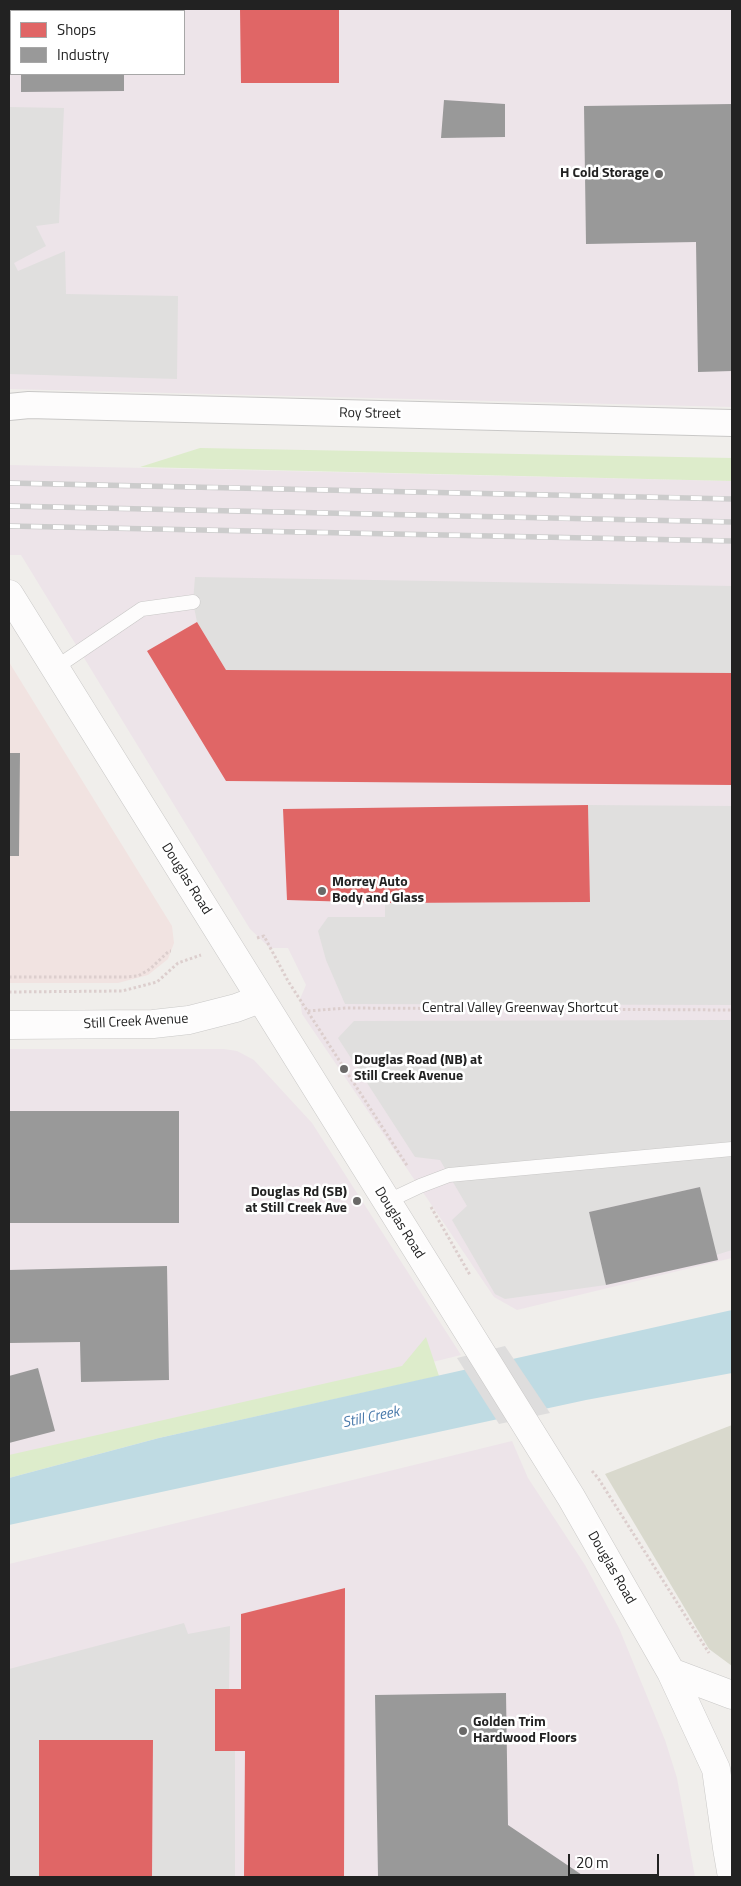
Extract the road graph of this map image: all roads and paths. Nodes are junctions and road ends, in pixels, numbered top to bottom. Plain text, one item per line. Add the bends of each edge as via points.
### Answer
1 (9, 407) edge
2 (732, 423) edge
3 (9, 594) edge
4 (193, 602) dead end
5 (55, 668) junction
6 (264, 936) dead end
7 (171, 951) dead end
8 (178, 962) dead end
9 (9, 977) edge
10 (9, 992) edge
11 (260, 998) junction
12 (732, 1010) edge
13 (9, 1025) edge
14 (732, 1150) edge
15 (386, 1202) junction
16 (585, 1464) dead end
17 (711, 1658) dead end
18 (671, 1672) junction
19 (732, 1695) edge
20 (724, 1767) edge
21 (732, 1877) edge

1 - 2 street, Roy Street
3 - 5 street, Douglas Road
4 - 5 lane via 142,609
5 - 11 street, Douglas Road
6 - 12 path, Central Valley Greenway Shortcut via 308,1011 346,1008
7 - 9 path via 138,976
8 - 10 path via 157,982 122,992
11 - 13 street, Still Creek Avenue via 190,1020
11 - 15 street, Douglas Road
14 - 15 lane via 449,1175
15 - 18 street, Douglas Road via 571,1497
16 - 17 path via 598,1478
18 - 19 street
18 - 20 street, Douglas Road
20 - 21 street, Douglas Road via 726,1848

